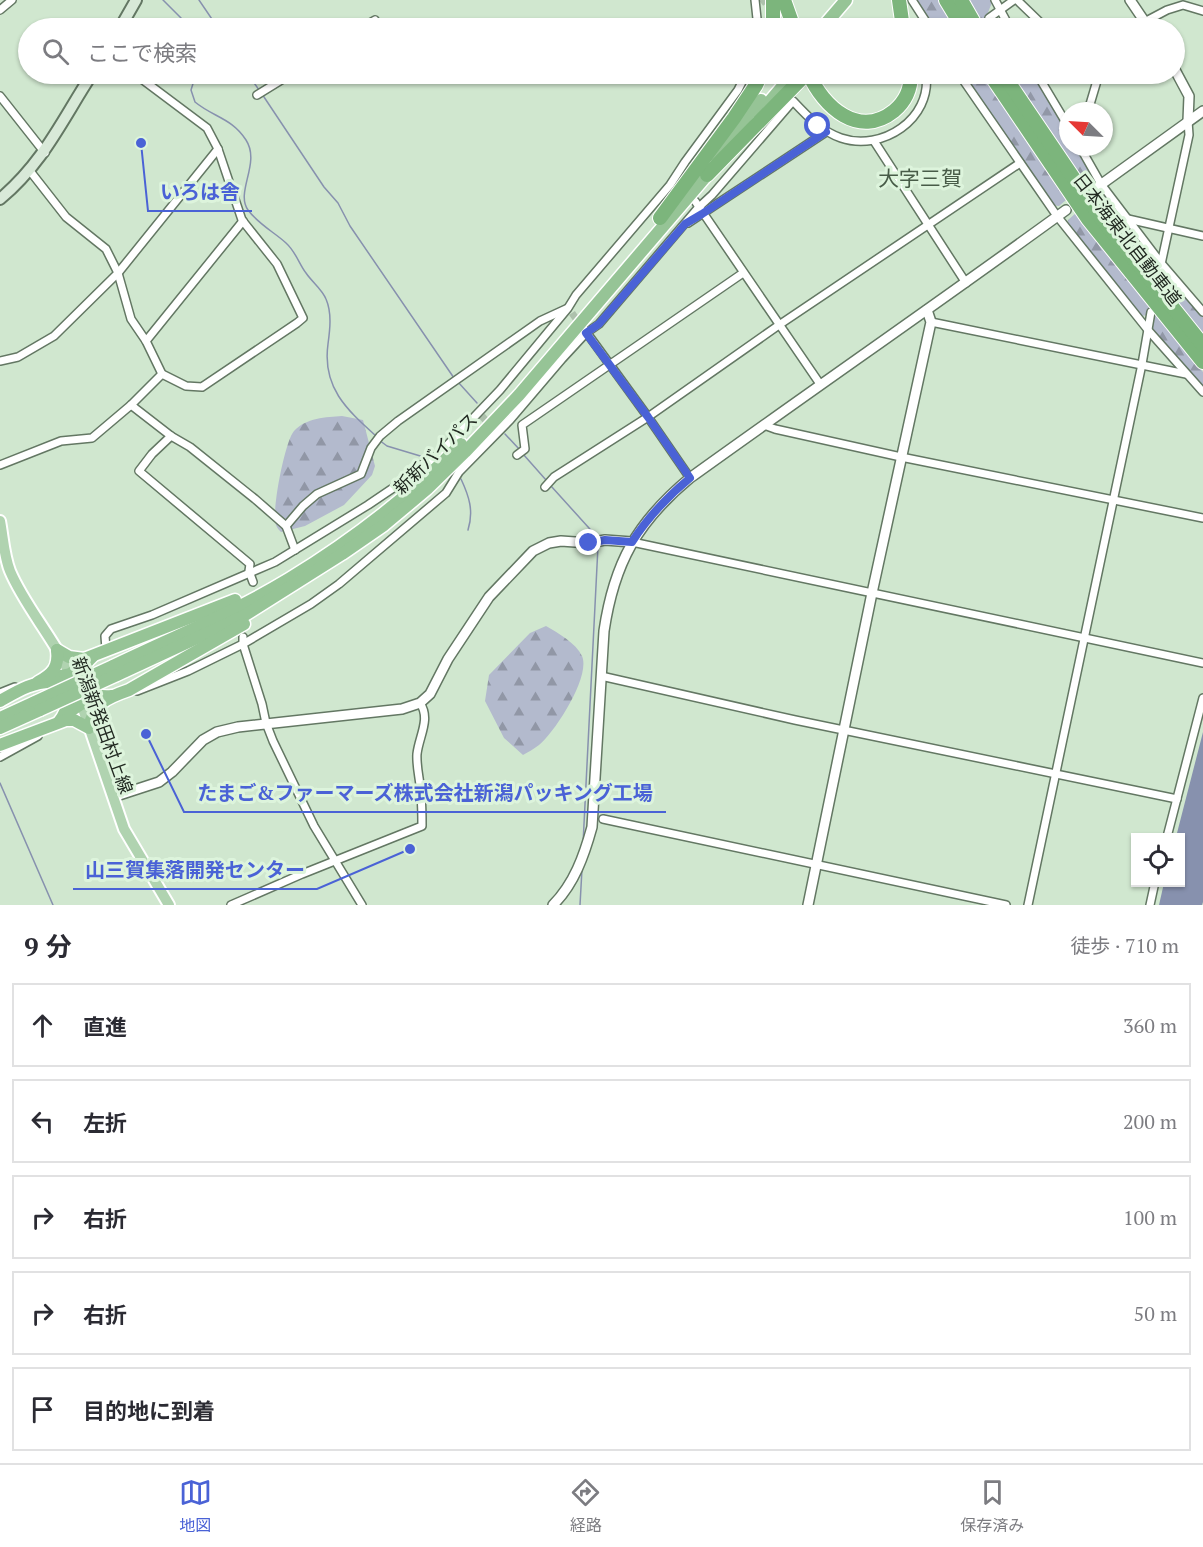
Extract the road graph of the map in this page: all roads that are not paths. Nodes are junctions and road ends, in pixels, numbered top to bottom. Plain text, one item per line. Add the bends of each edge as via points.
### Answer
1 (12, 0) edge
2 (136, 0) edge
3 (784, 0) edge
4 (791, 0) edge
5 (846, 0) edge
6 (856, 0) edge
7 (899, 0) edge
8 (912, 0) edge
9 (946, 0) edge
10 (961, 0) edge
11 (995, 0) edge
12 (1016, 0) edge
13 (1130, 0) edge
14 (761, 2) edge
15 (1183, 2) edge
16 (0, 10) edge
17 (999, 10) junction
18 (1203, 11) edge
19 (126, 18) edge
20 (759, 18) edge
21 (768, 18) edge
22 (790, 18) edge
23 (797, 18) edge
24 (831, 18) edge
25 (840, 18) edge
26 (902, 18) edge
27 (924, 18) edge
28 (957, 18) edge
29 (971, 18) edge
30 (989, 18) dead end
31 (1004, 18) edge
32 (1035, 18) edge
33 (1142, 18) edge
34 (1158, 18) edge
35 (86, 84) edge
36 (148, 84) edge
37 (275, 84) edge
38 (741, 84) edge
39 (756, 84) edge
40 (774, 84) edge
41 (784, 84) edge
42 (798, 84) edge
43 (816, 84) edge
44 (818, 84) edge
45 (904, 84) edge
46 (911, 84) edge
47 (925, 84) edge
48 (965, 84) edge
49 (997, 84) edge
50 (1010, 84) edge
51 (1043, 84) edge
52 (1096, 84) edge
53 (1183, 84) edge
54 (820, 90) junction
55 (257, 95) dead end
56 (0, 96) edge
57 (1091, 102) edge
58 (1059, 111) edge
59 (1203, 111) edge
60 (1188, 122) junction
61 (826, 132) junction
62 (874, 141) junction
63 (218, 149) junction
64 (45, 153) junction
65 (1085, 156) edge
66 (1020, 163) junction
67 (30, 171) junction
68 (707, 175) junction
69 (1101, 184) junction
70 (1092, 191) dead end
71 (2, 194) edge
72 (698, 208) junction
73 (1066, 210) dead end
74 (1057, 216) junction
75 (660, 218) junction
76 (1128, 219) junction
77 (243, 221) junction
78 (928, 225) junction
79 (1168, 229) junction
80 (1203, 236) edge
81 (1161, 263) junction
82 (118, 273) junction
83 (743, 273) junction
84 (1158, 278) dead end
85 (966, 284) junction
86 (927, 310) junction
87 (570, 311) junction
88 (1151, 312) dead end
89 (1203, 312) edge
90 (931, 322) junction
91 (779, 326) junction
92 (1148, 330) junction
93 (585, 331) junction
94 (146, 341) junction
95 (1203, 345) edge
96 (0, 361) edge
97 (1203, 362) edge
98 (609, 364) junction
99 (1142, 364) junction
100 (1186, 374) junction
101 (162, 375) junction
102 (820, 384) junction
103 (1203, 392) edge
104 (131, 405) junction
105 (648, 417) junction
106 (764, 425) junction
107 (171, 436) junction
108 (517, 455) dead end
109 (901, 458) junction
110 (0, 465) edge
111 (690, 478) junction
112 (545, 487) dead end
113 (1112, 500) junction
114 (380, 516) junction
115 (1203, 518) edge
116 (0, 521) edge
117 (286, 526) junction
118 (632, 542) junction
119 (295, 550) junction
120 (342, 554) junction
121 (249, 571) junction
122 (253, 582) dead end
123 (872, 593) junction
124 (1084, 638) junction
125 (243, 640) junction
126 (57, 650) junction
127 (101, 652) junction
128 (1203, 663) edge
129 (85, 664) junction
130 (115, 670) junction
131 (70, 674) junction
132 (601, 676) junction
133 (32, 684) junction
134 (75, 689) junction
135 (129, 690) junction
136 (0, 693) edge
137 (107, 697) junction
138 (1203, 698) edge
139 (0, 701) edge
140 (420, 703) junction
141 (81, 704) junction
142 (38, 706) junction
143 (0, 718) edge
144 (62, 718) junction
145 (266, 723) junction
146 (0, 728) edge
147 (89, 728) junction
148 (43, 729) junction
149 (845, 731) junction
150 (0, 746) edge
151 (0, 757) edge
152 (1055, 775) junction
153 (113, 797) junction
154 (1177, 799) junction
155 (603, 819) dead end
156 (1168, 833) edge
157 (334, 861) junction
158 (817, 866) junction
159 (1154, 887) edge
160 (169, 905) edge
161 (231, 905) edge
162 (362, 905) edge
163 (553, 905) edge
164 (808, 905) edge
165 (1006, 905) edge
166 (1028, 905) edge
167 (1150, 905) edge

1 - 16 street
2 - 19 main road
3 - 22 highway
4 - 23 highway
5 - 24 highway
6 - 25 highway
7 - 26 highway
8 - 27 street
9 - 28 highway
10 - 29 highway
11 - 17 street
12 - 17 street
12 - 32 street
13 - 33 street
14 - 20 street
14 - 21 highway
15 - 18 street
15 - 34 street
17 - 30 street
17 - 31 street
35 - 64 main road
36 - 63 street via 207,128
37 - 55 street
38 - 87 street via 685,162 679,178 576,295
39 - 75 highway
40 - 75 highway, 新新バイパス
41 - 68 highway, 新新バイパス
42 - 68 highway
43 - 54 highway
44 - 54 highway
45 - 54 highway via 897,100 886,110 860,116 846,111
46 - 54 highway via 902,104 888,116 872,122 843,116 828,104
47 - 62 street via 917,112 890,136
48 - 66 street
49 - 97 highway, 日本海東北自動車道 via 1088,219
50 - 95 highway, 日本海東北自動車道 via 1100,217
51 - 58 street
52 - 57 street
53 - 60 street via 1190,96
56 - 64 street
59 - 60 street
60 - 69 street
60 - 79 street via 1189,135
61 - 62 street via 850,140
61 - 72 street
61 - 72 street via 793,101
62 - 78 street
63 - 77 street
63 - 82 street
64 - 67 main road
65 - 69 street
66 - 74 street
66 - 78 street
67 - 71 main road
67 - 82 street via 66,217 106,249
68 - 120 highway, 新新バイパス via 519,395 465,452 392,518
69 - 70 street
69 - 76 street
72 - 83 street
72 - 93 street via 599,324
73 - 74 street
74 - 85 street
74 - 92 street
75 - 114 highway, 新新バイパス via 459,447
76 - 79 street
76 - 81 street
77 - 94 street
77 - 101 street via 277,264 303,318 202,387 186,386
78 - 85 street
78 - 91 street
79 - 80 street
79 - 81 street
81 - 84 street
81 - 89 street
82 - 94 street via 130,319
82 - 96 street via 54,336 18,357
83 - 91 street
83 - 98 street
85 - 86 street
86 - 90 street
86 - 102 street
87 - 117 street via 540,321 398,421 371,448 361,474 317,494
87 - 119 street via 480,415 434,459 368,506
88 - 92 street
90 - 99 street
90 - 109 street
91 - 102 street
91 - 105 street
92 - 99 street
92 - 100 street
93 - 98 street
93 - 125 street via 459,472 446,493 339,584 311,604
94 - 101 street
98 - 105 street
98 - 108 street via 522,425 525,449
99 - 100 street
99 - 113 street
100 - 103 street
101 - 104 street
102 - 106 street
104 - 107 street
104 - 110 street via 92,438 61,441
105 - 111 street
105 - 112 street via 554,477
106 - 109 street
106 - 111 street
107 - 117 street via 190,447
107 - 121 street via 138,471 250,564
109 - 113 street
109 - 123 street
111 - 118 street via 646,520
113 - 115 street
113 - 124 street
114 - 127 highway via 235,600
114 - 130 highway, 新新バイパス via 288,579
116 - 126 main road, 新潟新発田村上線 via 9,569
117 - 119 street
118 - 123 street
118 - 132 street via 608,604
118 - 140 street via 561,541 533,551 489,597 430,694
119 - 121 street
120 - 130 highway, 新新バイパス via 242,617
120 - 135 highway via 290,596
121 - 122 street
121 - 127 street via 111,629
123 - 124 street
123 - 149 street
124 - 128 street
124 - 152 street
125 - 135 street via 188,671 135,692
125 - 145 street
126 - 127 highway via 77,660
126 - 131 main road, 新潟新発田村上線
126 - 133 highway via 57,667
127 - 129 highway
129 - 131 highway
129 - 134 highway
130 - 142 highway, 新新バイパス, bridge
131 - 133 highway
131 - 134 main road, 新潟新発田村上線
132 - 149 street
132 - 163 street via 592,828 585,855
133 - 134 highway via 52,682
133 - 136 street
133 - 139 highway
134 - 137 highway
134 - 141 main road, 新潟新発田村上線
134 - 144 highway
135 - 137 highway
137 - 141 highway
137 - 147 highway via 94,710
138 - 154 street
140 - 145 street via 402,709
140 - 157 street via 426,716 417,757 422,826
141 - 144 highway
141 - 147 main road, 新潟新発田村上線
142 - 143 highway, 新新バイパス
142 - 146 highway, 新新バイパス
144 - 147 highway
144 - 148 highway
145 - 153 street via 217,732 203,740 159,782
145 - 157 street
147 - 153 main road, 新潟新発田村上線
148 - 150 highway
148 - 151 street
149 - 152 street
149 - 158 street
152 - 154 street
152 - 166 street
153 - 160 main road, 新潟新発田村上線 via 124,828
154 - 156 street
155 - 158 street
157 - 161 street
157 - 162 street
158 - 164 street
158 - 165 street
159 - 167 street

